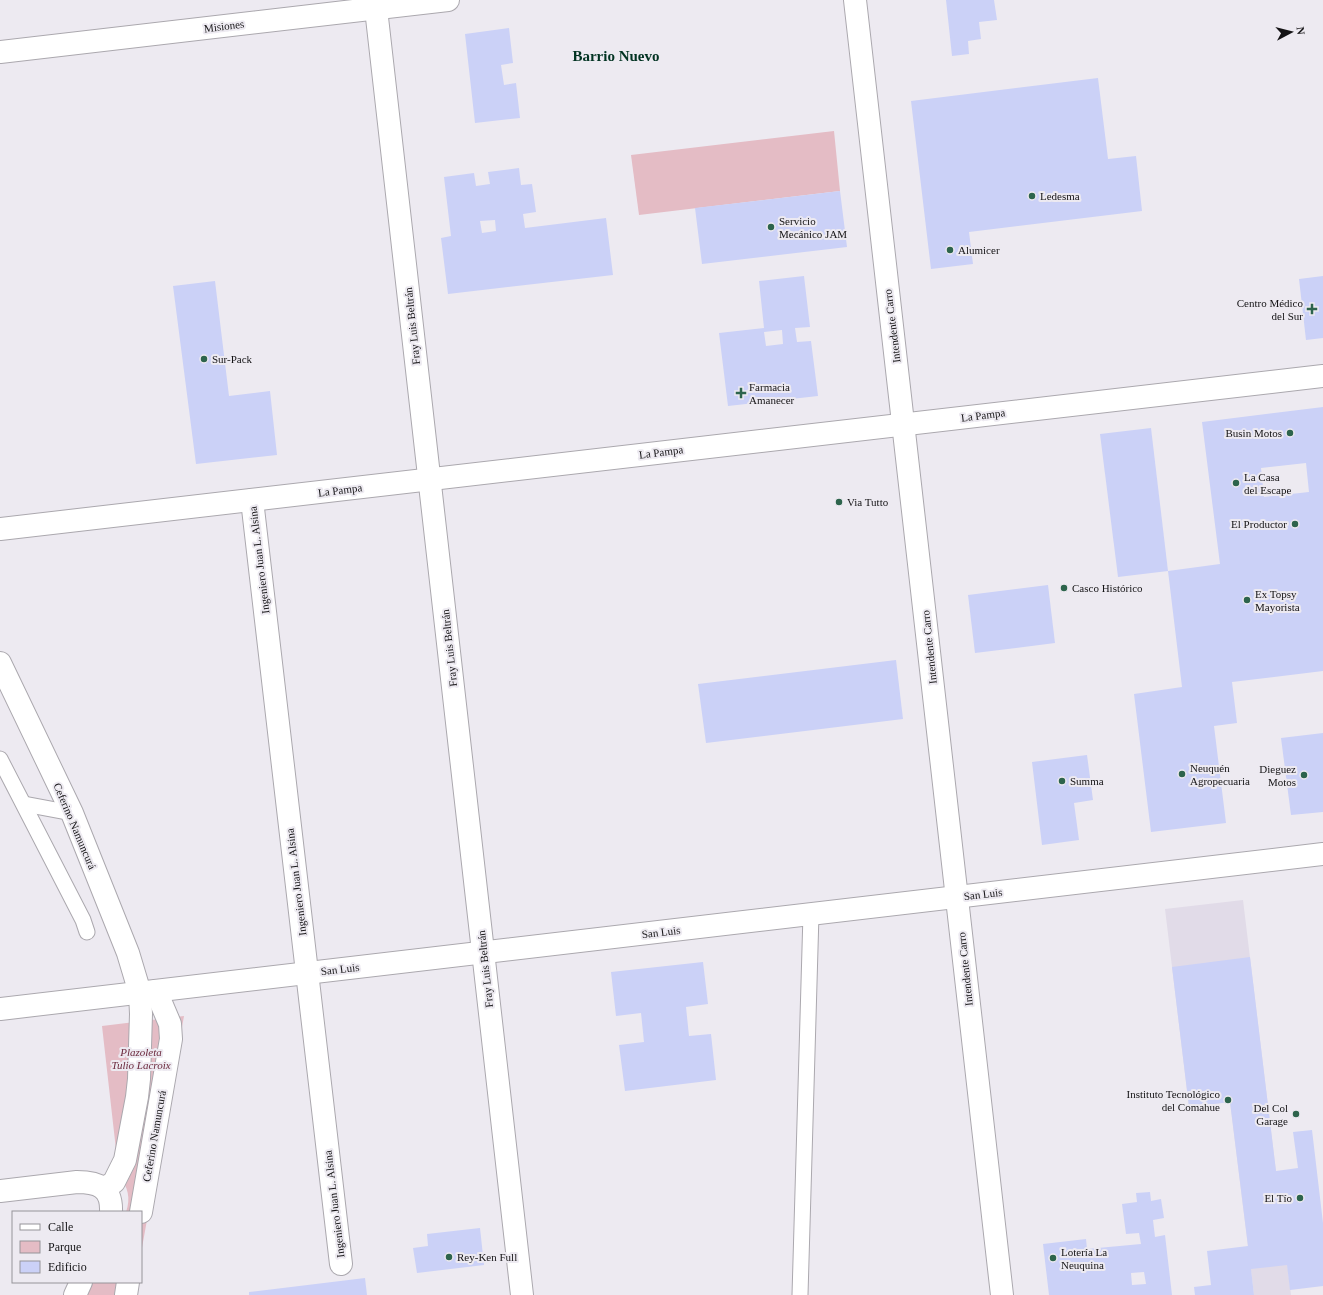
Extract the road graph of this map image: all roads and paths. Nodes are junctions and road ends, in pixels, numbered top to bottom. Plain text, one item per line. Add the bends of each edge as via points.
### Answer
1 (448, 0) edge
2 (855, 0) edge
3 (376, 4) edge
4 (0, 52) edge
5 (1323, 376) edge
6 (903, 424) junction
7 (430, 479) junction
8 (252, 500) junction
9 (0, 529) edge
10 (0, 663) edge
11 (0, 759) edge
12 (24, 804) junction
13 (72, 813) junction
14 (1323, 854) edge
15 (957, 897) junction
16 (811, 914) junction
17 (87, 932) dead end
18 (483, 952) junction
19 (307, 973) junction
20 (148, 992) junction
21 (0, 1009) edge
22 (104, 1189) junction
23 (0, 1191) edge
24 (111, 1211) edge
25 (141, 1211) edge
26 (341, 1264) dead end
27 (81, 1283) edge
28 (128, 1283) edge
29 (75, 1295) edge
30 (126, 1295) edge
31 (522, 1295) edge
32 (800, 1295) edge
33 (1002, 1295) edge

1 - 3 street, Misiones
2 - 6 street, Intendente Carro
3 - 4 street, Misiones
3 - 7 street, Fray Luis Beltrán
5 - 6 street, La Pampa
6 - 7 street, La Pampa
6 - 15 street, Intendente Carro
7 - 8 street, La Pampa
7 - 18 street, Fray Luis Beltrán
8 - 9 street, La Pampa
8 - 19 street, Ingeniero Juan L. Alsina
10 - 13 street, Ceferino Namuncurá
11 - 12 lane
12 - 13 lane
12 - 17 lane
13 - 20 street, Ceferino Namuncurá via 128,953
14 - 15 street, San Luis
15 - 16 street, San Luis
15 - 33 street, Intendente Carro
16 - 18 street, San Luis
16 - 32 lane
18 - 19 street, San Luis
18 - 31 street, Fray Luis Beltrán
19 - 20 street, San Luis
19 - 26 street, Ingeniero Juan L. Alsina
20 - 21 street, San Luis
20 - 22 street via 141,1014 138,1085 126,1160 114,1182
20 - 25 street, Ceferino Namuncurá via 170,1024 171,1039
22 - 23 street via 95,1184 77,1182
22 - 24 street via 109,1195
27 - 29 street
28 - 30 street

